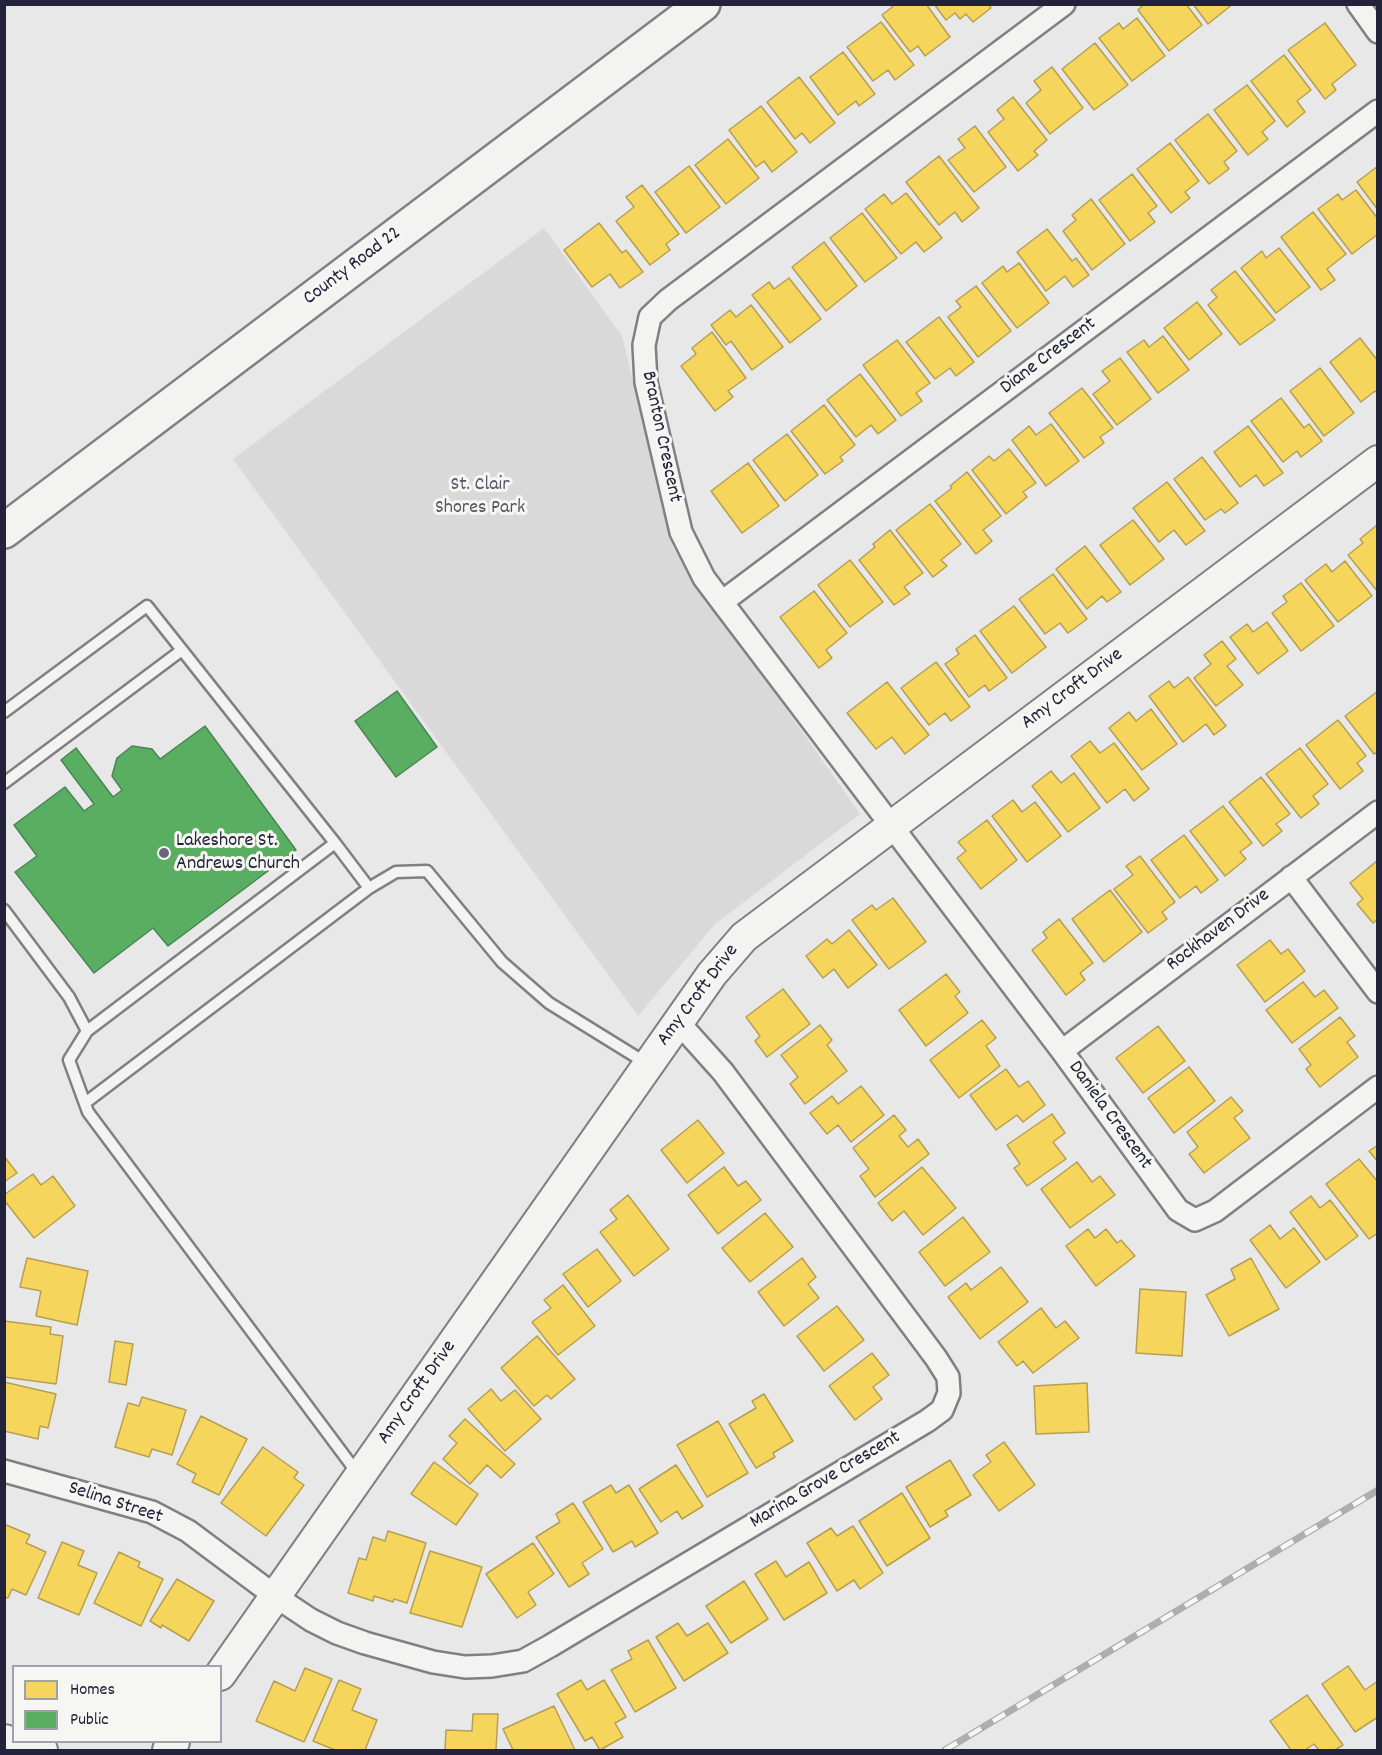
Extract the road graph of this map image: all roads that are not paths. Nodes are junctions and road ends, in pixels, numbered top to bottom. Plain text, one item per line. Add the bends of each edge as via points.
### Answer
1 (703, 4) edge
2 (1064, 4) edge
3 (1358, 4) edge
4 (1377, 32) edge
5 (1377, 111) edge
6 (1377, 461) edge
7 (4, 531) edge
8 (722, 602) junction
9 (182, 650) junction
10 (4, 712) edge
11 (4, 783) edge
12 (1377, 812) edge
13 (891, 827) junction
14 (335, 843) junction
15 (1290, 877) junction
16 (369, 888) junction
17 (4, 910) edge
18 (1377, 992) edge
19 (679, 1023) junction
20 (87, 1031) junction
21 (1062, 1051) junction
22 (649, 1065) junction
23 (1377, 1087) edge
24 (85, 1103) junction
25 (4, 1471) edge
26 (360, 1476) junction
27 (276, 1596) junction
28 (222, 1672) edge
29 (15, 1743) edge
30 (42, 1750) edge

1 - 7 main road, County Road 22
2 - 8 street, Branton Crescent via 650,317 644,345 646,382 681,532 704,578
3 - 4 street
5 - 8 street, Diane Crescent
6 - 13 street, Amy Croft Drive
8 - 13 street, Branton Crescent
9 - 10 lane via 147,606
9 - 11 lane
9 - 14 lane
12 - 15 street, Rockhaven Drive
13 - 19 street, Amy Croft Drive via 744,937 712,974
13 - 21 street, Daniela Crescent
14 - 16 lane
14 - 20 lane
15 - 18 street
15 - 21 street, Rockhaven Drive
16 - 22 lane via 396,872 427,871 502,962 549,1003
16 - 24 lane
17 - 20 lane via 69,997
19 - 22 street, Amy Croft Drive
19 - 27 street, Marina Grove Crescent via 723,1072 936,1358 948,1377 949,1393 942,1410 523,1661 465,1667 433,1662 337,1633
20 - 24 lane via 69,1060
21 - 23 street, Daniela Crescent via 1178,1210 1195,1220 1215,1211
22 - 26 street, Amy Croft Drive
24 - 26 lane
25 - 27 street, Selina Street via 152,1512 188,1531
26 - 27 street, Amy Croft Drive
27 - 28 street, Amy Croft Drive
29 - 30 street

